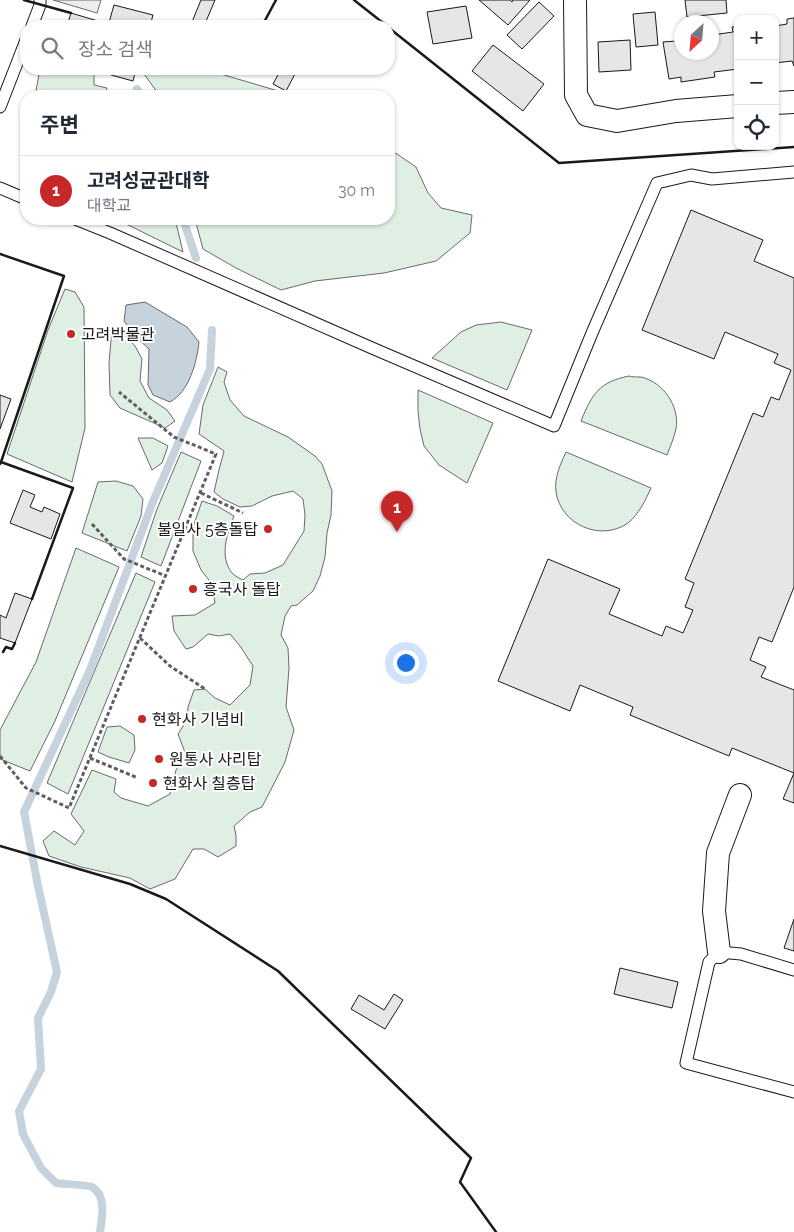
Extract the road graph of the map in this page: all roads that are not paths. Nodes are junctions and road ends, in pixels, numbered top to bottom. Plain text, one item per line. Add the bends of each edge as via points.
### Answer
1 (40, 0) edge
2 (575, 0) edge
3 (34, 20) edge
4 (20, 55) edge
5 (794, 102) edge
6 (779, 103) edge
7 (734, 106) edge
8 (0, 107) edge
9 (794, 172) edge
10 (0, 188) edge
11 (20, 196) edge
12 (90, 225) edge
13 (740, 795) dead end
14 (719, 952) junction
15 (794, 970) edge
16 (794, 1092) edge

1 - 3 lane
2 - 7 street via 576,95 586,116 617,121 676,111
4 - 8 lane
5 - 6 street
9 - 12 lane via 712,179 691,175 657,183 554,426
10 - 11 lane
13 - 14 street via 718,853 714,911
14 - 15 lane via 741,954
14 - 16 lane via 709,962 686,1063

